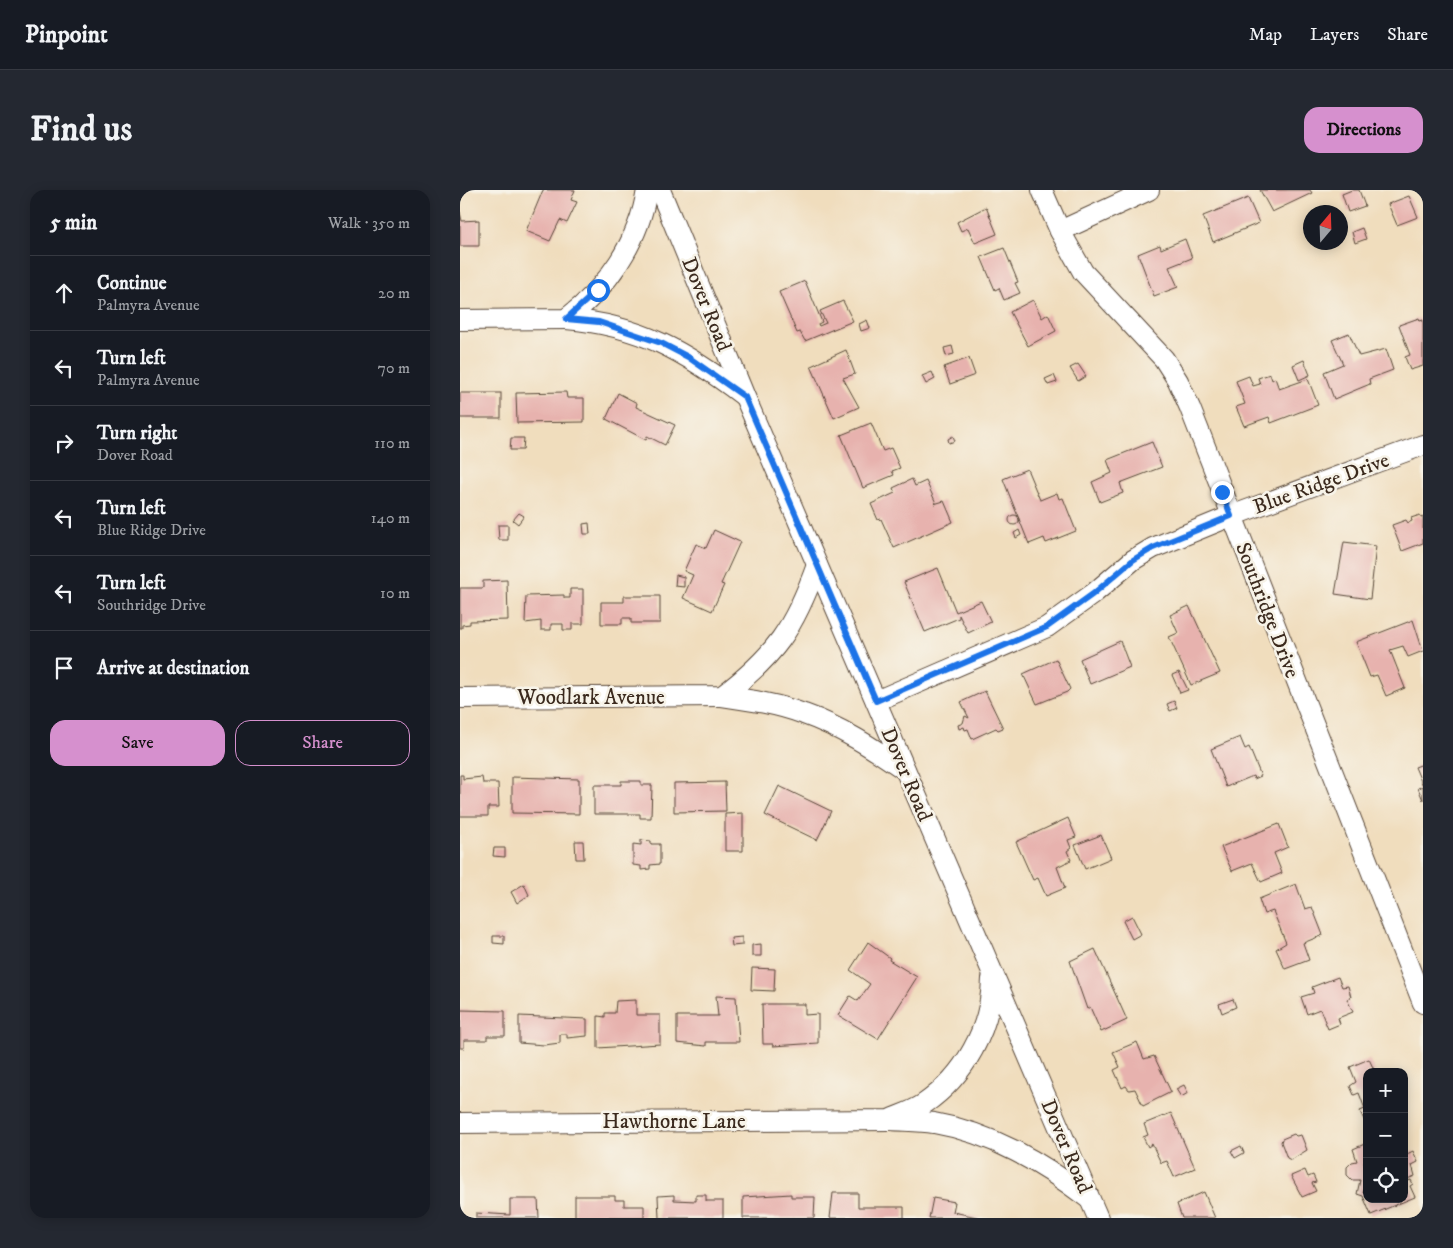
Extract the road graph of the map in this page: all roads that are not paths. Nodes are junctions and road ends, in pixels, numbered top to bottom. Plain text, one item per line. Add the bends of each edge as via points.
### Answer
1 (647, 190) edge
2 (660, 190) edge
3 (1042, 190) edge
4 (1149, 190) edge
5 (1060, 231) junction
6 (566, 319) junction
7 (460, 320) edge
8 (745, 397) junction
9 (1423, 445) edge
10 (1231, 516) junction
11 (817, 565) junction
12 (722, 696) junction
13 (460, 698) edge
14 (876, 701) junction
15 (904, 770) junction
16 (993, 975) junction
17 (1423, 1003) edge
18 (888, 1120) junction
19 (460, 1123) edge
20 (1090, 1199) junction
21 (1098, 1218) edge

1 - 6 street via 640,219 618,263 593,296
2 - 8 street, Dover Road
3 - 5 street, Southridge Drive
4 - 5 street
5 - 10 street, Southridge Drive via 1083,272 1164,359 1178,381
6 - 7 street
6 - 8 street via 599,322 661,343 688,357
8 - 11 street, Dover Road
9 - 10 street, Blue Ridge Drive
10 - 14 street, Blue Ridge Drive via 1153,548 1133,560 1047,627
10 - 17 street, Southridge Drive
11 - 12 street via 803,605 790,628 752,673
11 - 14 street, Dover Road
12 - 13 street, Woodlark Avenue
12 - 15 street, Woodlark Avenue via 804,714 860,739
14 - 15 street, Dover Road
15 - 16 street, Dover Road
16 - 18 street, Hawthorne Lane via 988,1017 965,1062 948,1084 923,1105
16 - 20 street, Dover Road
18 - 19 street, Hawthorne Lane
18 - 20 street, Hawthorne Lane via 934,1123 1004,1145 1060,1176
20 - 21 street, Dover Road

